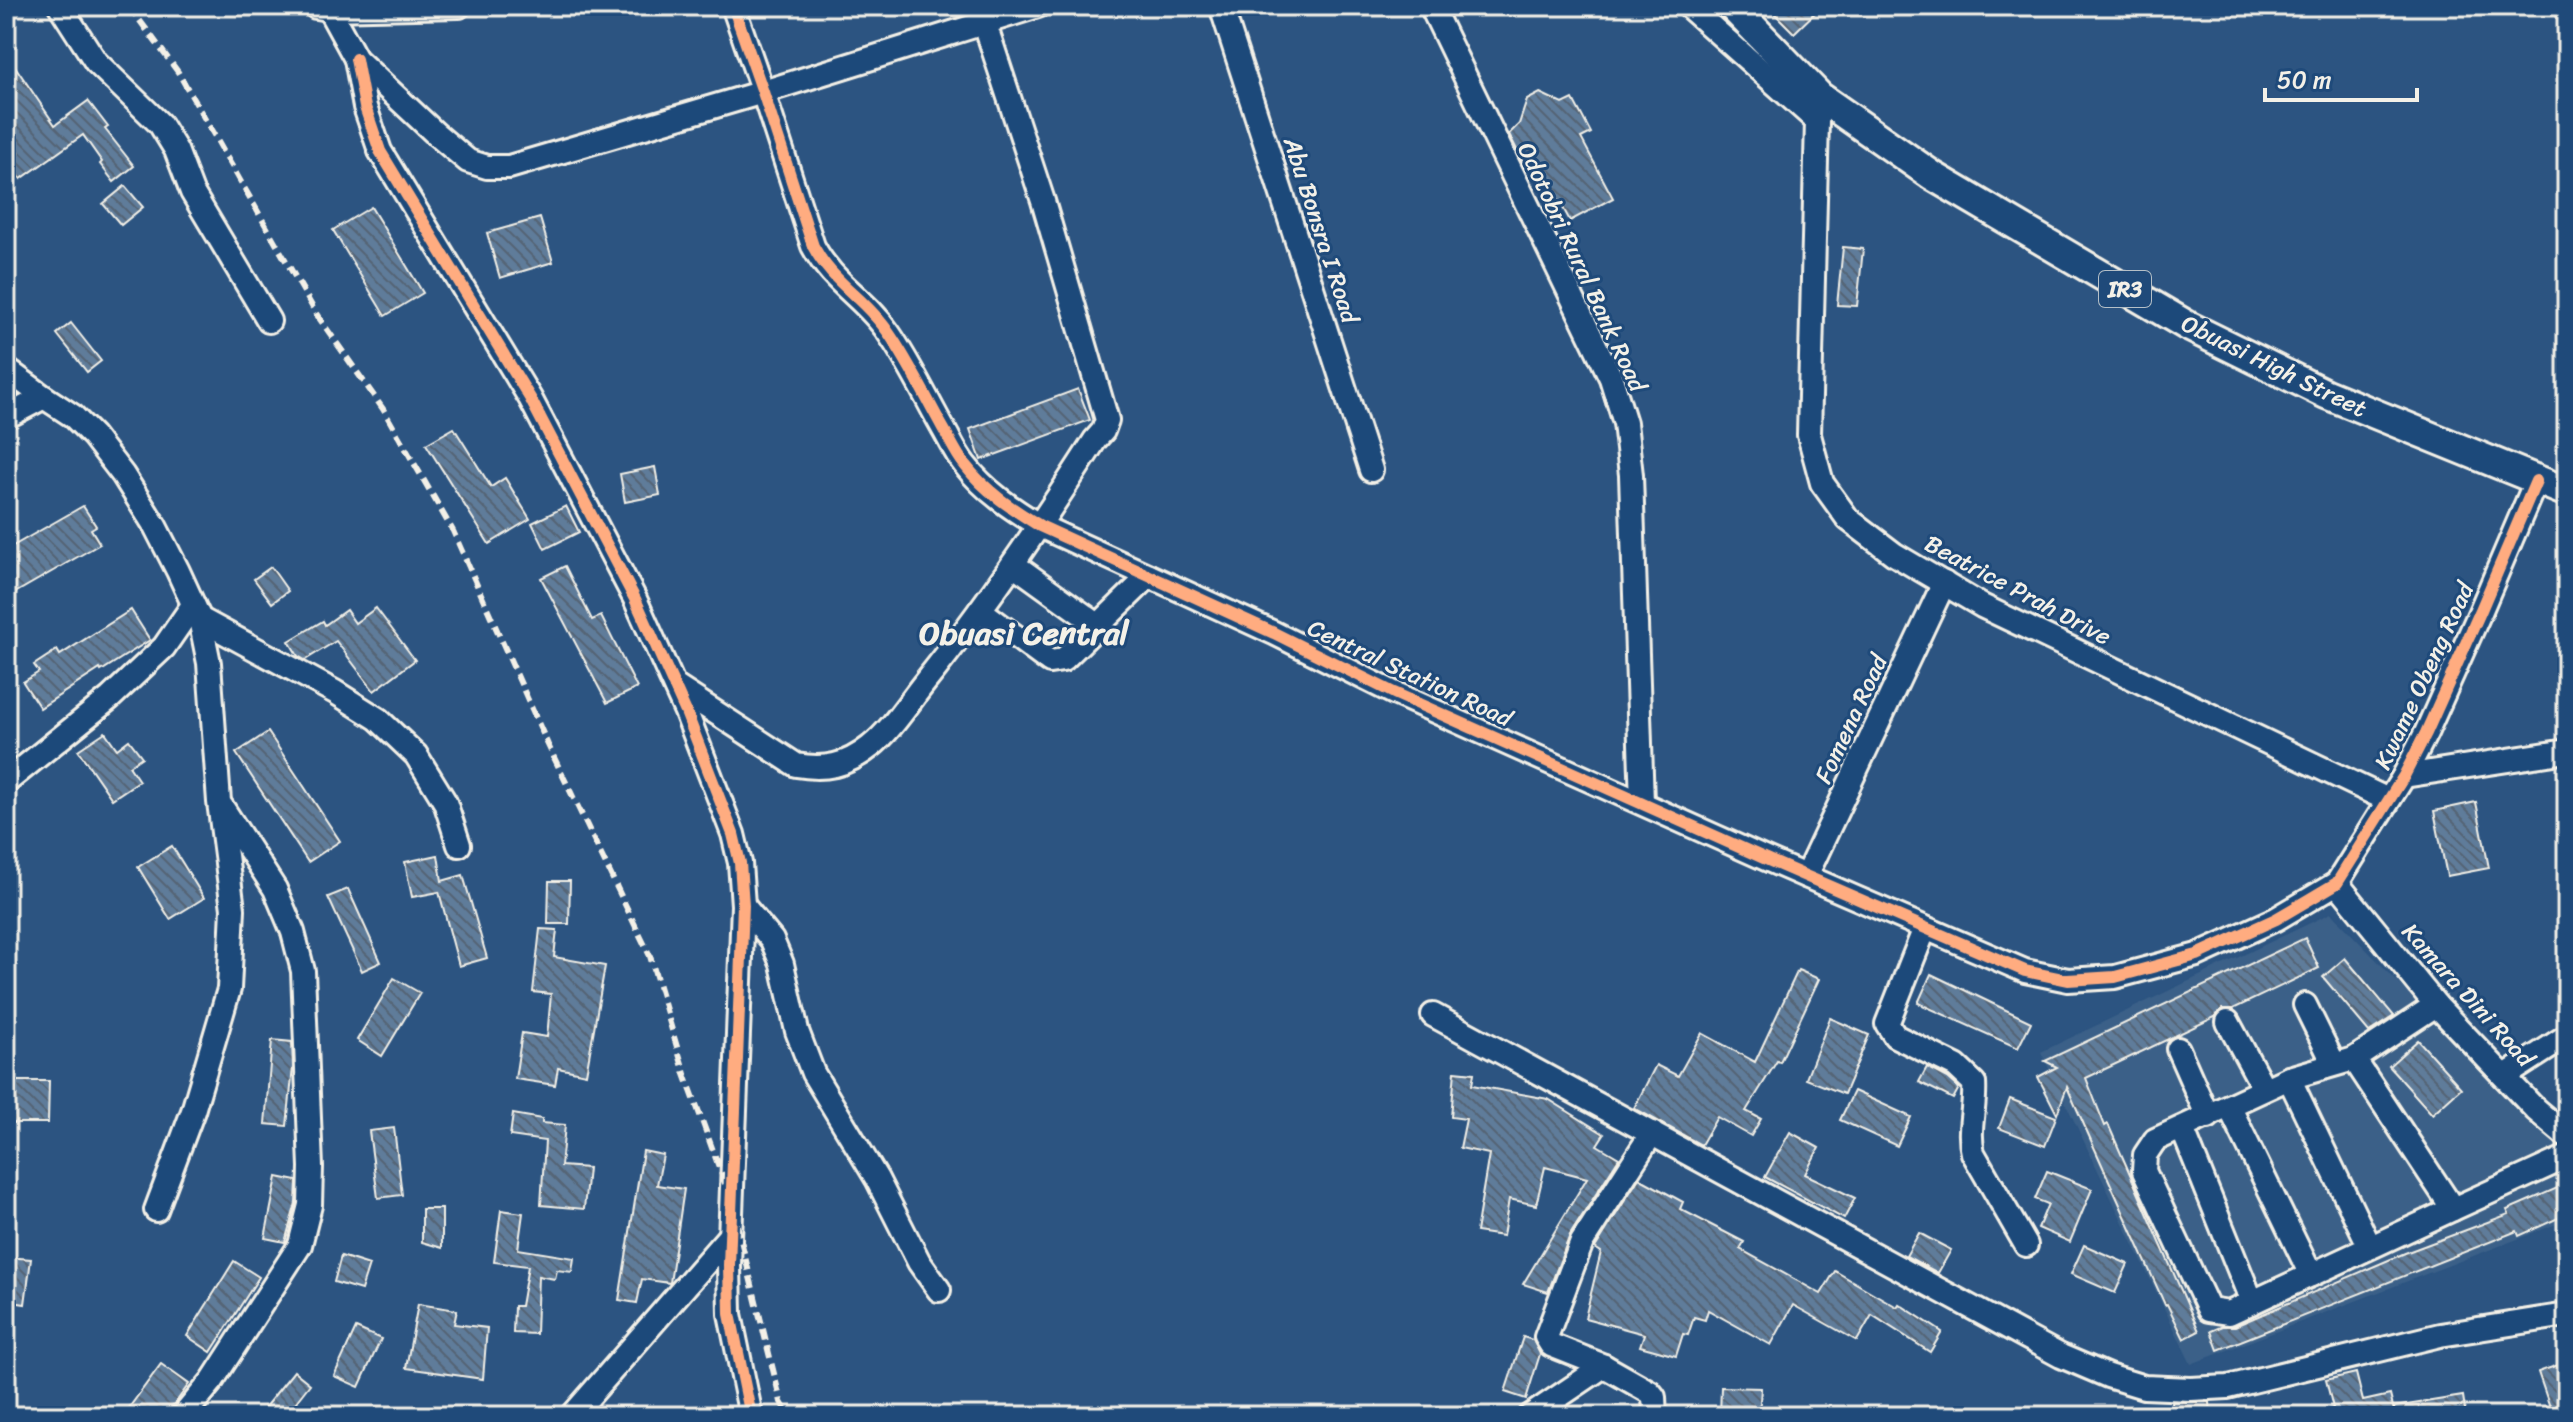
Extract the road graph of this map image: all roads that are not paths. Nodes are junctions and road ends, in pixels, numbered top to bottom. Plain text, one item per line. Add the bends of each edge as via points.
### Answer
1 (60, 6) edge
2 (459, 6) edge
3 (733, 6) edge
4 (1038, 6) edge
5 (1221, 6) edge
6 (1431, 6) edge
7 (1688, 6) edge
8 (1732, 6) edge
9 (323, 7) edge
10 (981, 14) edge
11 (356, 59) junction
12 (763, 92) junction
13 (1819, 109) junction
14 (269, 321) dead end
15 (6, 369) edge
16 (44, 397) junction
17 (6, 417) edge
18 (1371, 470) dead end
19 (2536, 481) junction
20 (2567, 492) edge
21 (1040, 526) junction
22 (1013, 564) junction
23 (1149, 576) junction
24 (1944, 583) junction
25 (980, 610) junction
26 (196, 612) junction
27 (1099, 626) junction
28 (674, 685) junction
29 (2567, 751) edge
30 (2404, 776) junction
31 (6, 782) edge
32 (2388, 800) junction
33 (219, 802) junction
34 (1642, 803) junction
35 (459, 845) dead end
36 (1806, 876) junction
37 (2337, 883) junction
38 (743, 905) junction
39 (1925, 928) junction
40 (2305, 1005) dead end
41 (2436, 1005) junction
42 (1433, 1015) dead end
43 (2228, 1022) dead end
44 (2567, 1036) edge
45 (2178, 1049) dead end
46 (2344, 1062) junction
47 (2505, 1076) junction
48 (2289, 1078) junction
49 (2264, 1089) junction
50 (2229, 1106) junction
51 (2208, 1117) junction
52 (2182, 1128) junction
53 (1652, 1133) junction
54 (2567, 1136) edge
55 (2567, 1157) edge
56 (2453, 1209) junction
57 (156, 1210) dead end
58 (730, 1235) junction
59 (2026, 1245) dead end
60 (2370, 1247) junction
61 (2311, 1275) junction
62 (939, 1290) dead end
63 (2252, 1302) junction
64 (2567, 1315) edge
65 (1604, 1366) junction
66 (183, 1416) edge
67 (572, 1416) edge
68 (751, 1416) edge
69 (1530, 1416) edge
70 (1655, 1416) edge

1 - 14 street via 96,62 160,124 192,192
2 - 9 street
3 - 12 street, Central Station Road
4 - 10 street
5 - 18 street, Abu Bonsra I Road
6 - 34 street, Odotobri Rural Bank Road via 1611,378 1625,423 1635,544
7 - 13 street
8 - 13 main road, Obuasi High Street / IR3
9 - 11 street
10 - 12 street
10 - 21 street via 1107,420
11 - 12 street via 446,143 468,161 487,167 509,167
11 - 28 street via 380,151 530,398
12 - 21 street, Central Station Road via 822,263 889,333 963,463 1008,506
13 - 19 main road, Obuasi High Street / IR3 via 2188,326 2326,394
13 - 24 street, Beatrice Prah Drive via 1809,435 1822,483 1848,519
15 - 16 street
16 - 17 street
16 - 26 street via 73,416 123,475 155,526
19 - 20 main road, Obuasi High Street / IR3
19 - 30 street, Kwame Obeng Road
21 - 22 street
21 - 23 street, Central Station Road
22 - 25 street
22 - 27 street
23 - 27 street
23 - 34 street, Central Station Road
24 - 32 street, Beatrice Prah Drive
24 - 36 street, Fomena Road
25 - 27 street via 1050,662 1063,660
25 - 28 street via 871,747 841,765 796,765
26 - 31 street via 110,698
26 - 33 street via 209,663
26 - 35 street via 378,719 416,755 445,802
28 - 38 street via 733,834
29 - 30 street
30 - 32 street, Kwame Obeng Road
32 - 37 street, Kwame Obeng Road
33 - 57 street via 233,909 229,989 193,1111
33 - 66 street via 275,889 303,971 310,1205 300,1245 212,1381
34 - 36 street, Central Station Road
36 - 39 street, Central Station Road
37 - 39 street, Central Station Road via 2236,939 2115,977 2068,980 2025,971
37 - 41 street, Kamara Dini Road
38 - 58 street
38 - 62 street via 772,940 813,1073
39 - 59 street via 1887,1024 1895,1036 1956,1066 1974,1083 1973,1153
40 - 46 street
41 - 46 street
41 - 47 street, Kamara Dini Road
42 - 53 street
43 - 49 street
44 - 47 street
45 - 51 street
46 - 48 street
46 - 56 street
47 - 54 street, Kamara Dini Road
48 - 49 street
48 - 60 street
49 - 50 street
50 - 51 street
50 - 61 street
51 - 52 street
52 - 63 street
52 - 63 street via 2155,1140 2145,1155 2144,1171 2209,1310 2229,1313
53 - 64 street via 2061,1356 2144,1387 2228,1387 2440,1335
53 - 65 street via 1582,1242 1546,1334 1551,1345
55 - 56 street
56 - 60 street
58 - 67 street
58 - 68 street via 730,1314
60 - 61 street
61 - 63 street
65 - 69 street
65 - 70 street via 1650,1392

